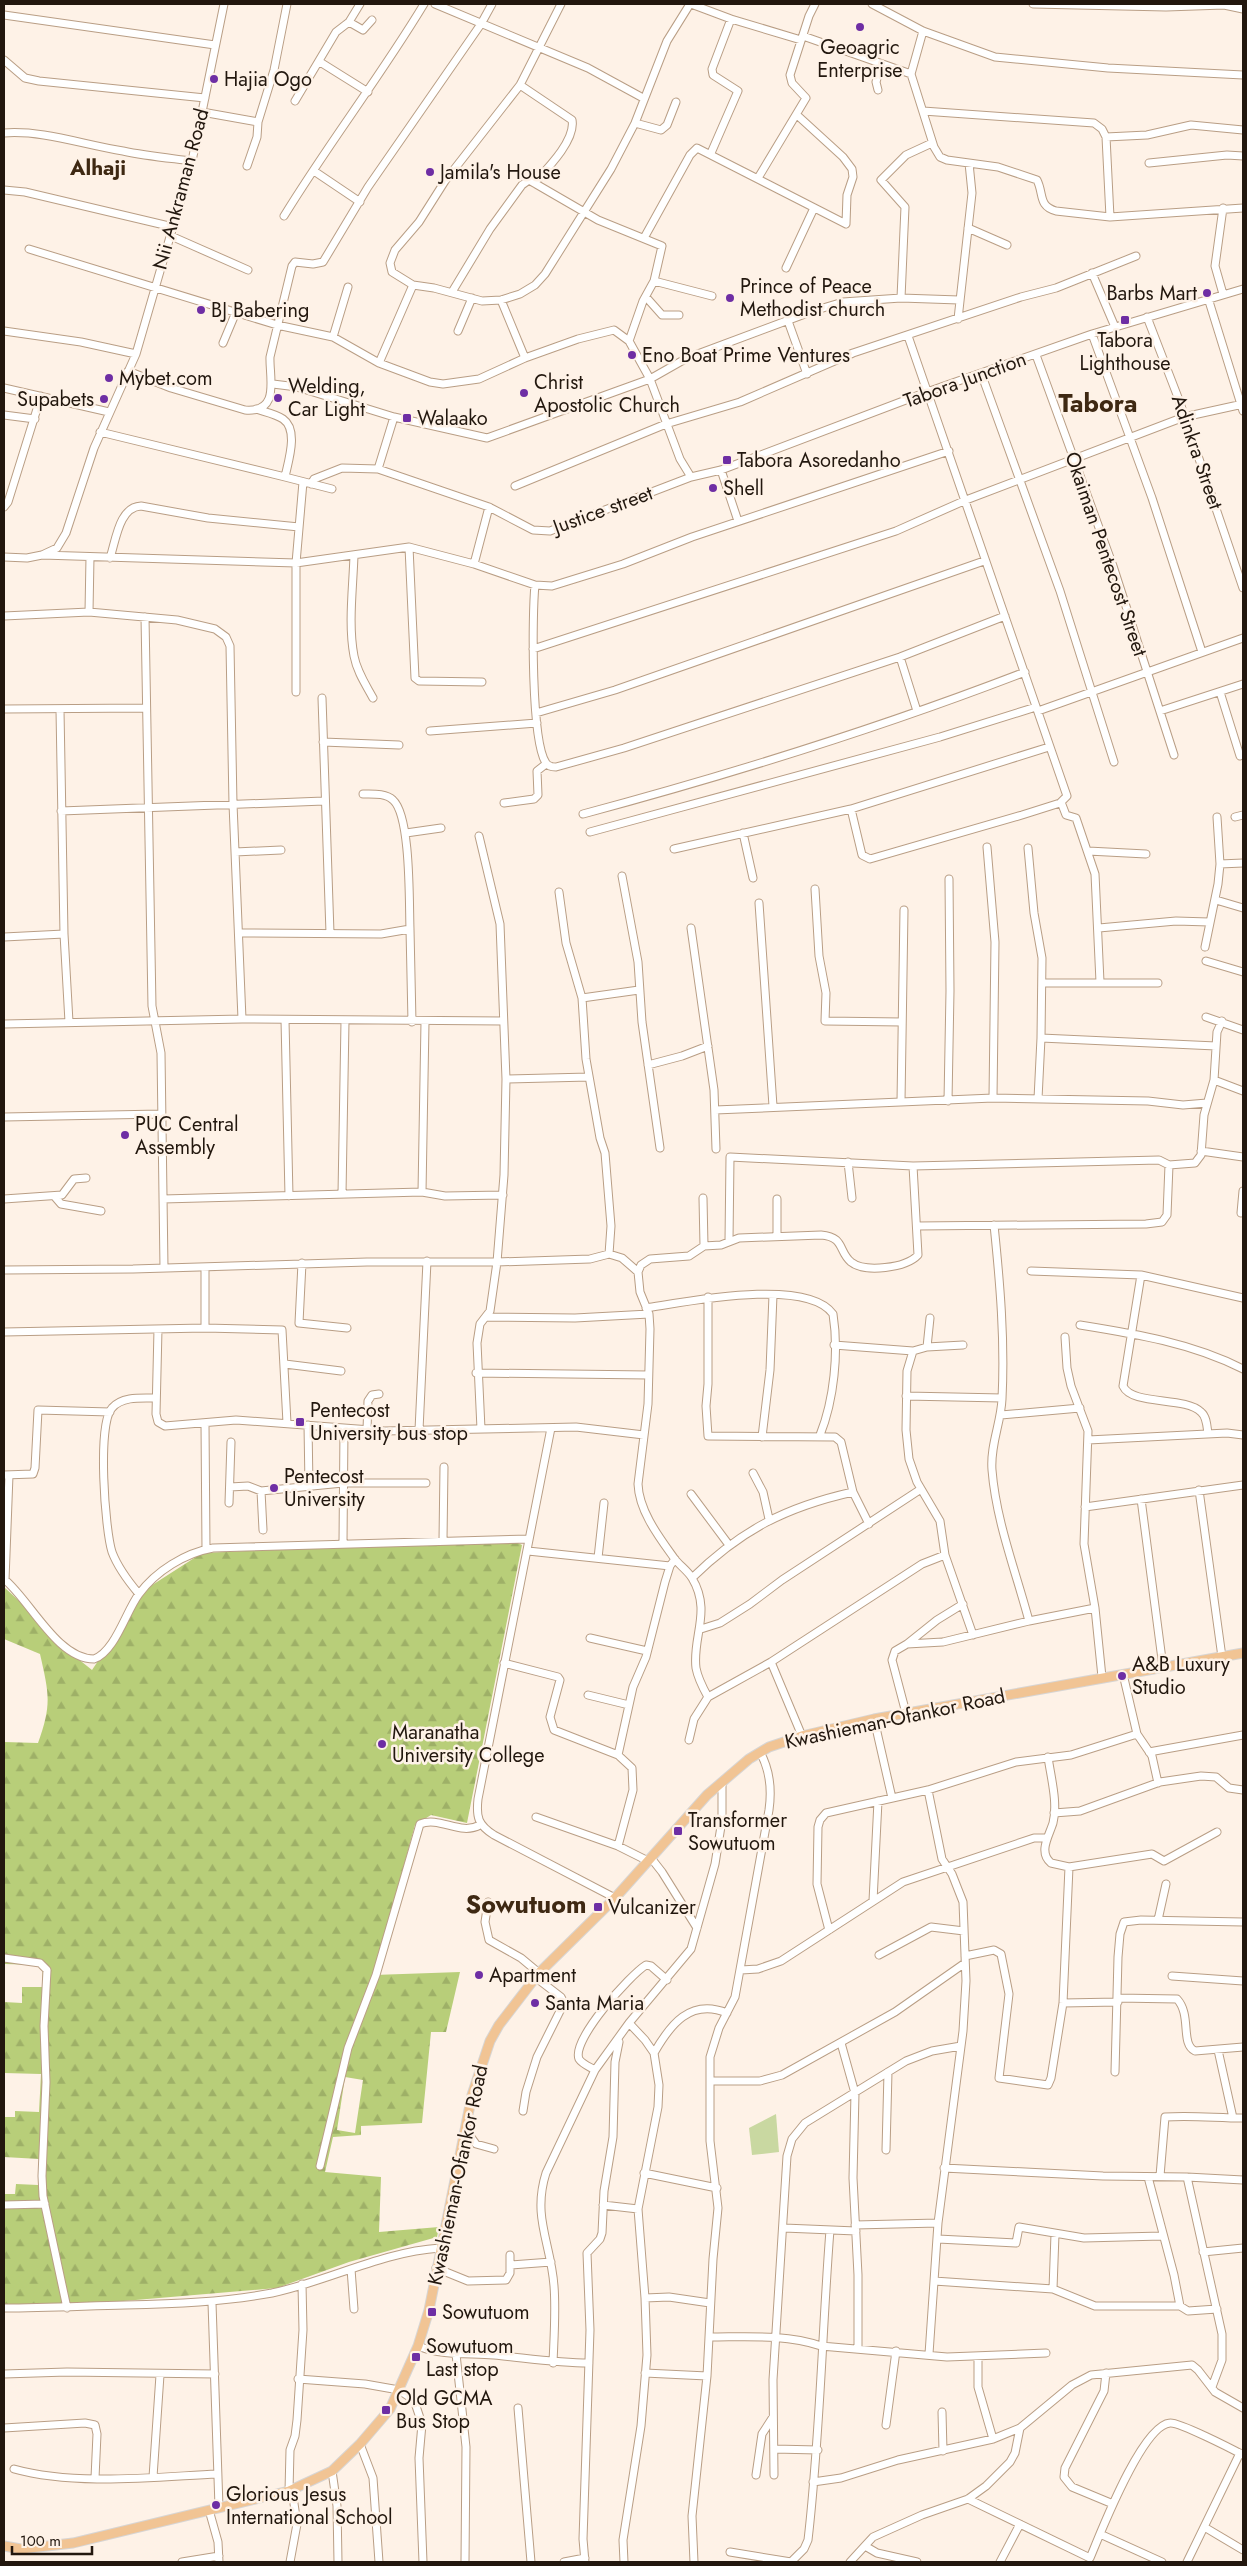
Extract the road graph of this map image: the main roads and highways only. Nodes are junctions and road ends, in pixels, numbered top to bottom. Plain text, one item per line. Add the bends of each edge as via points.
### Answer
1 (1243, 1653) edge
2 (4, 2546) edge

1 - 2 main road, Kwashieman-Ofankor Road via 874,1719 802,1736 760,1752 722,1782 615,1898 537,1975 499,2025 481,2063 429,2310 418,2346 386,2415 360,2444 332,2471 290,2490 73,2543 21,2549

